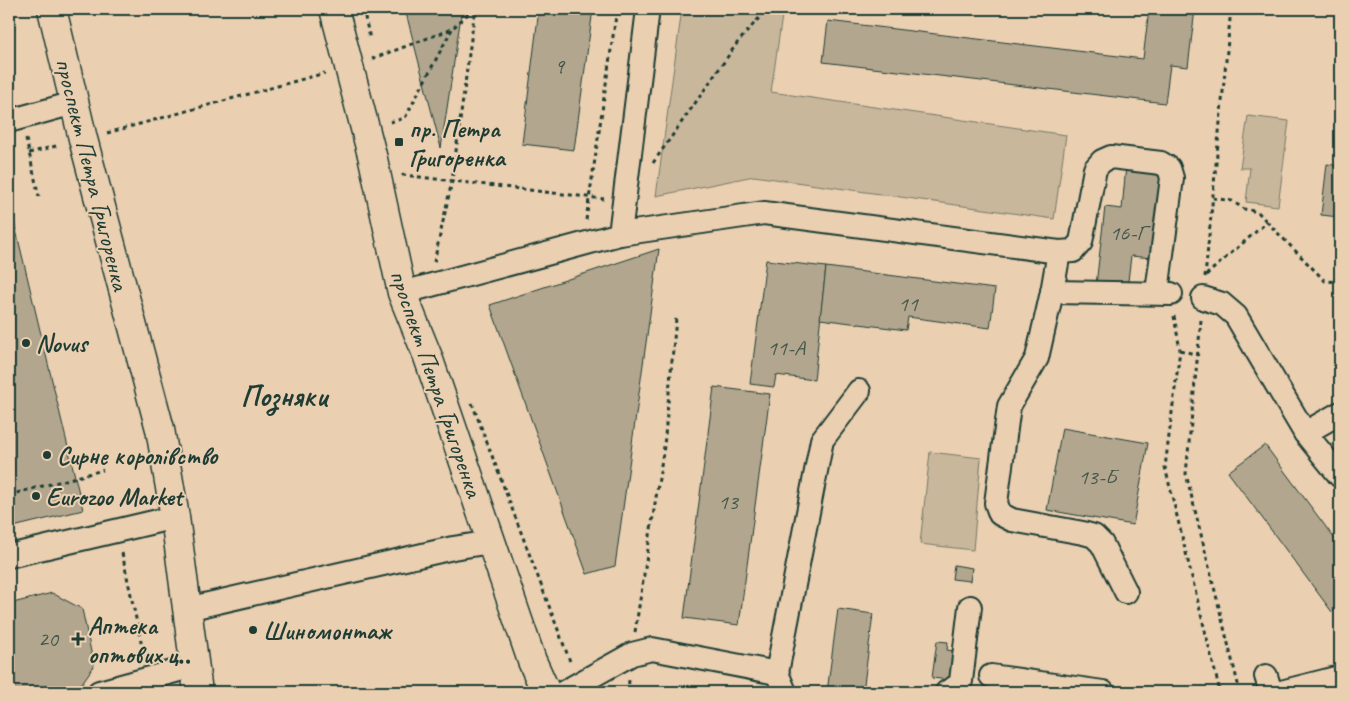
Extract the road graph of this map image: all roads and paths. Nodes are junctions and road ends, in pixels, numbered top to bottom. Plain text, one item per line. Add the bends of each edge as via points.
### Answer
1 (52, 9) edge
2 (334, 9) edge
3 (363, 9) edge
4 (474, 9) edge
5 (617, 9) edge
6 (648, 9) edge
7 (767, 9) edge
8 (1231, 9) edge
9 (452, 29) junction
10 (370, 42) dead end
11 (372, 50) dead end
12 (374, 58) junction
13 (349, 66) junction
14 (376, 67) dead end
15 (74, 103) junction
16 (388, 113) dead end
17 (9, 121) edge
18 (390, 122) junction
19 (392, 131) dead end
20 (83, 139) junction
21 (29, 153) dead end
22 (651, 165) dead end
23 (401, 166) dead end
24 (403, 176) junction
25 (452, 181) junction
26 (405, 185) dead end
27 (589, 196) junction
28 (1213, 198) junction
29 (623, 202) junction
30 (1267, 222) junction
31 (620, 234) junction
32 (1058, 252) junction
33 (1206, 276) junction
34 (1340, 282) edge
35 (428, 287) junction
36 (1052, 292) junction
37 (1164, 293) junction
38 (402, 294) junction
39 (1204, 298) junction
40 (676, 318) dead end
41 (1180, 350) junction
42 (1198, 355) junction
43 (859, 391) dead end
44 (470, 397) dead end
45 (1340, 412) edge
46 (1305, 433) junction
47 (103, 470) dead end
48 (1340, 476) edge
49 (9, 495) edge
50 (175, 517) junction
51 (117, 530) junction
52 (491, 542) junction
53 (9, 556) edge
54 (1126, 592) dead end
55 (970, 607) dead end
56 (187, 609) junction
57 (632, 654) junction
58 (534, 665) junction
59 (991, 676) dead end
60 (1340, 677) edge
61 (148, 678) junction
62 (196, 679) edge
63 (781, 682) edge
64 (1273, 687) edge
65 (571, 688) edge
66 (1060, 689) edge
67 (99, 692) edge
68 (538, 692) edge
69 (546, 692) edge
70 (628, 692) edge
71 (948, 692) edge
72 (1103, 692) edge
73 (1220, 692) edge
74 (1240, 692) edge

1 - 15 main road, проспект Петра Григоренка
2 - 13 main road, проспект Петра Григоренка
3 - 10 path
4 - 9 path
4 - 25 path
5 - 27 path
6 - 29 lane
7 - 22 path via 738,42
8 - 28 path
9 - 12 path
9 - 18 path via 405,118
11 - 12 path
12 - 13 path
12 - 14 path
13 - 20 path
13 - 38 main road, проспект Петра Григоренка
15 - 17 lane
15 - 20 main road, проспект Петра Григоренка
16 - 18 path
18 - 19 path
20 - 21 path
20 - 50 main road, проспект Петра Григоренка via 160,429
23 - 24 path
24 - 25 path
24 - 26 path
25 - 27 path
25 - 35 path
27 - 29 path
28 - 30 path via 1232,200 1244,209 1258,212
28 - 33 path
29 - 31 lane
30 - 33 path
30 - 34 path via 1325,281
31 - 32 lane via 764,213
31 - 35 lane
32 - 36 lane
32 - 37 lane via 1073,251 1081,242 1096,169 1102,161 1111,157 1161,164 1169,168 1172,178
33 - 39 path
35 - 38 lane
36 - 37 lane
36 - 54 lane via 1037,358 1010,406 996,503 1000,514 1012,520 1094,536 1102,544
37 - 41 path
38 - 52 main road, проспект Петра Григоренка via 428,357
39 - 42 path
39 - 46 lane via 1222,304 1236,316
40 - 57 path via 664,446
41 - 42 path
41 - 73 path via 1165,467
42 - 74 path via 1186,474
43 - 63 lane via 822,440
44 - 65 path
45 - 46 lane
46 - 48 lane
47 - 49 path
50 - 51 lane
50 - 56 main road, проспект Петра Григоренка
51 - 53 lane
51 - 61 path
52 - 56 lane
52 - 58 main road, проспект Петра Григоренка
55 - 71 lane via 961,681
56 - 62 main road, проспект Петра Григоренка
57 - 63 lane via 652,649
57 - 65 lane
57 - 70 path
58 - 68 main road
58 - 69 main road, проспект Петра Григоренка
59 - 66 lane
60 - 64 lane
61 - 62 lane
61 - 67 lane
66 - 72 lane

